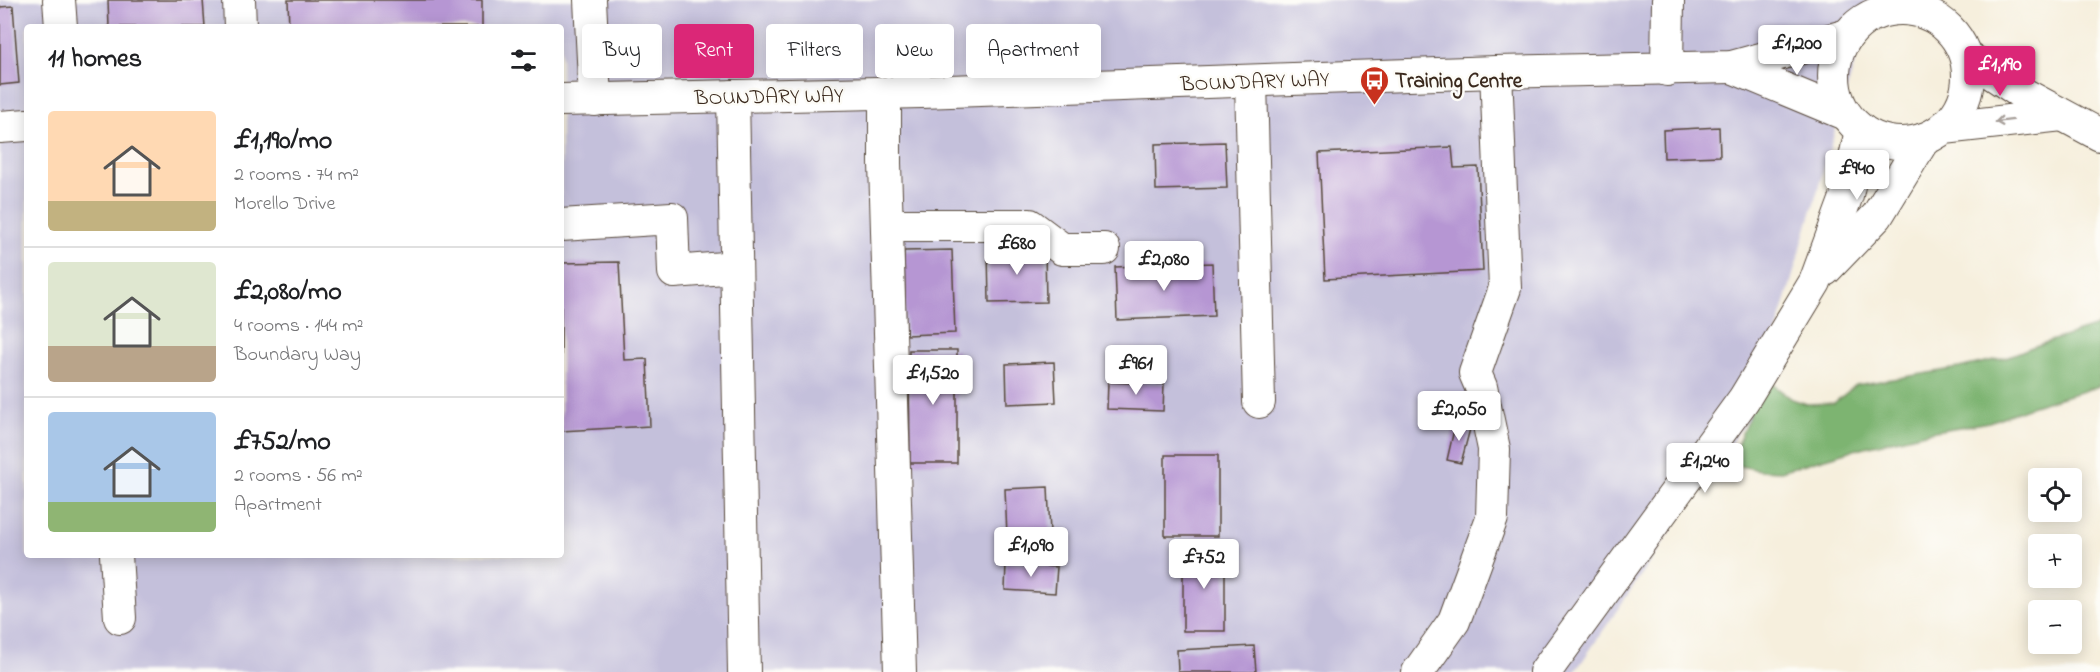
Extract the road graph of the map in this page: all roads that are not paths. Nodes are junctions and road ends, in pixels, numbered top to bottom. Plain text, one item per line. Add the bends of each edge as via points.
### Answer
1 (59, 0) edge
2 (238, 0) edge
3 (590, 0) edge
4 (1668, 0) edge
5 (1930, 8) edge
6 (1859, 19) edge
7 (61, 24) edge
8 (240, 24) edge
9 (1966, 56) junction
10 (1732, 68) junction
11 (1667, 70) junction
12 (1496, 72) junction
13 (1251, 81) junction
14 (885, 93) junction
15 (733, 96) junction
16 (564, 100) edge
17 (594, 100) junction
18 (2062, 115) junction
19 (1853, 122) junction
20 (24, 125) edge
21 (0, 127) edge
22 (1934, 134) junction
23 (2100, 135) edge
24 (564, 225) edge
25 (887, 225) junction
26 (1104, 249) dead end
27 (736, 267) junction
28 (1815, 282) junction
29 (1259, 402) dead end
30 (116, 558) edge
31 (120, 618) dead end
32 (744, 672) edge
33 (900, 672) edge
34 (1418, 672) edge
35 (1545, 672) edge

1 - 7 street
2 - 8 street
3 - 17 street
4 - 11 street
5 - 6 street via 1898,8
5 - 9 street via 1953,33
6 - 10 street, BOUNDARY WAY
6 - 19 street via 1839,52 1834,71 1836,93
9 - 18 street
9 - 22 street via 1967,91 1959,112
10 - 11 street, BOUNDARY WAY
10 - 19 street, BOUNDARY WAY
11 - 12 street, BOUNDARY WAY
12 - 13 street, BOUNDARY WAY
12 - 34 street via 1505,288 1475,372 1494,449 1492,518 1454,621
13 - 14 street, BOUNDARY WAY
13 - 29 street
14 - 15 street, BOUNDARY WAY
14 - 25 street
15 - 17 street, BOUNDARY WAY
15 - 27 street
16 - 17 street, BOUNDARY WAY
18 -> 22 street
18 - 23 street
19 - 22 street via 1881,140 1903,144
19 - 28 street via 1847,195
20 - 21 street
22 - 28 street via 1876,216
24 - 27 street via 672,218 674,272
25 - 26 street via 1030,225 1062,249
25 - 33 street
27 - 32 street
28 - 35 street via 1744,399
30 - 31 street

